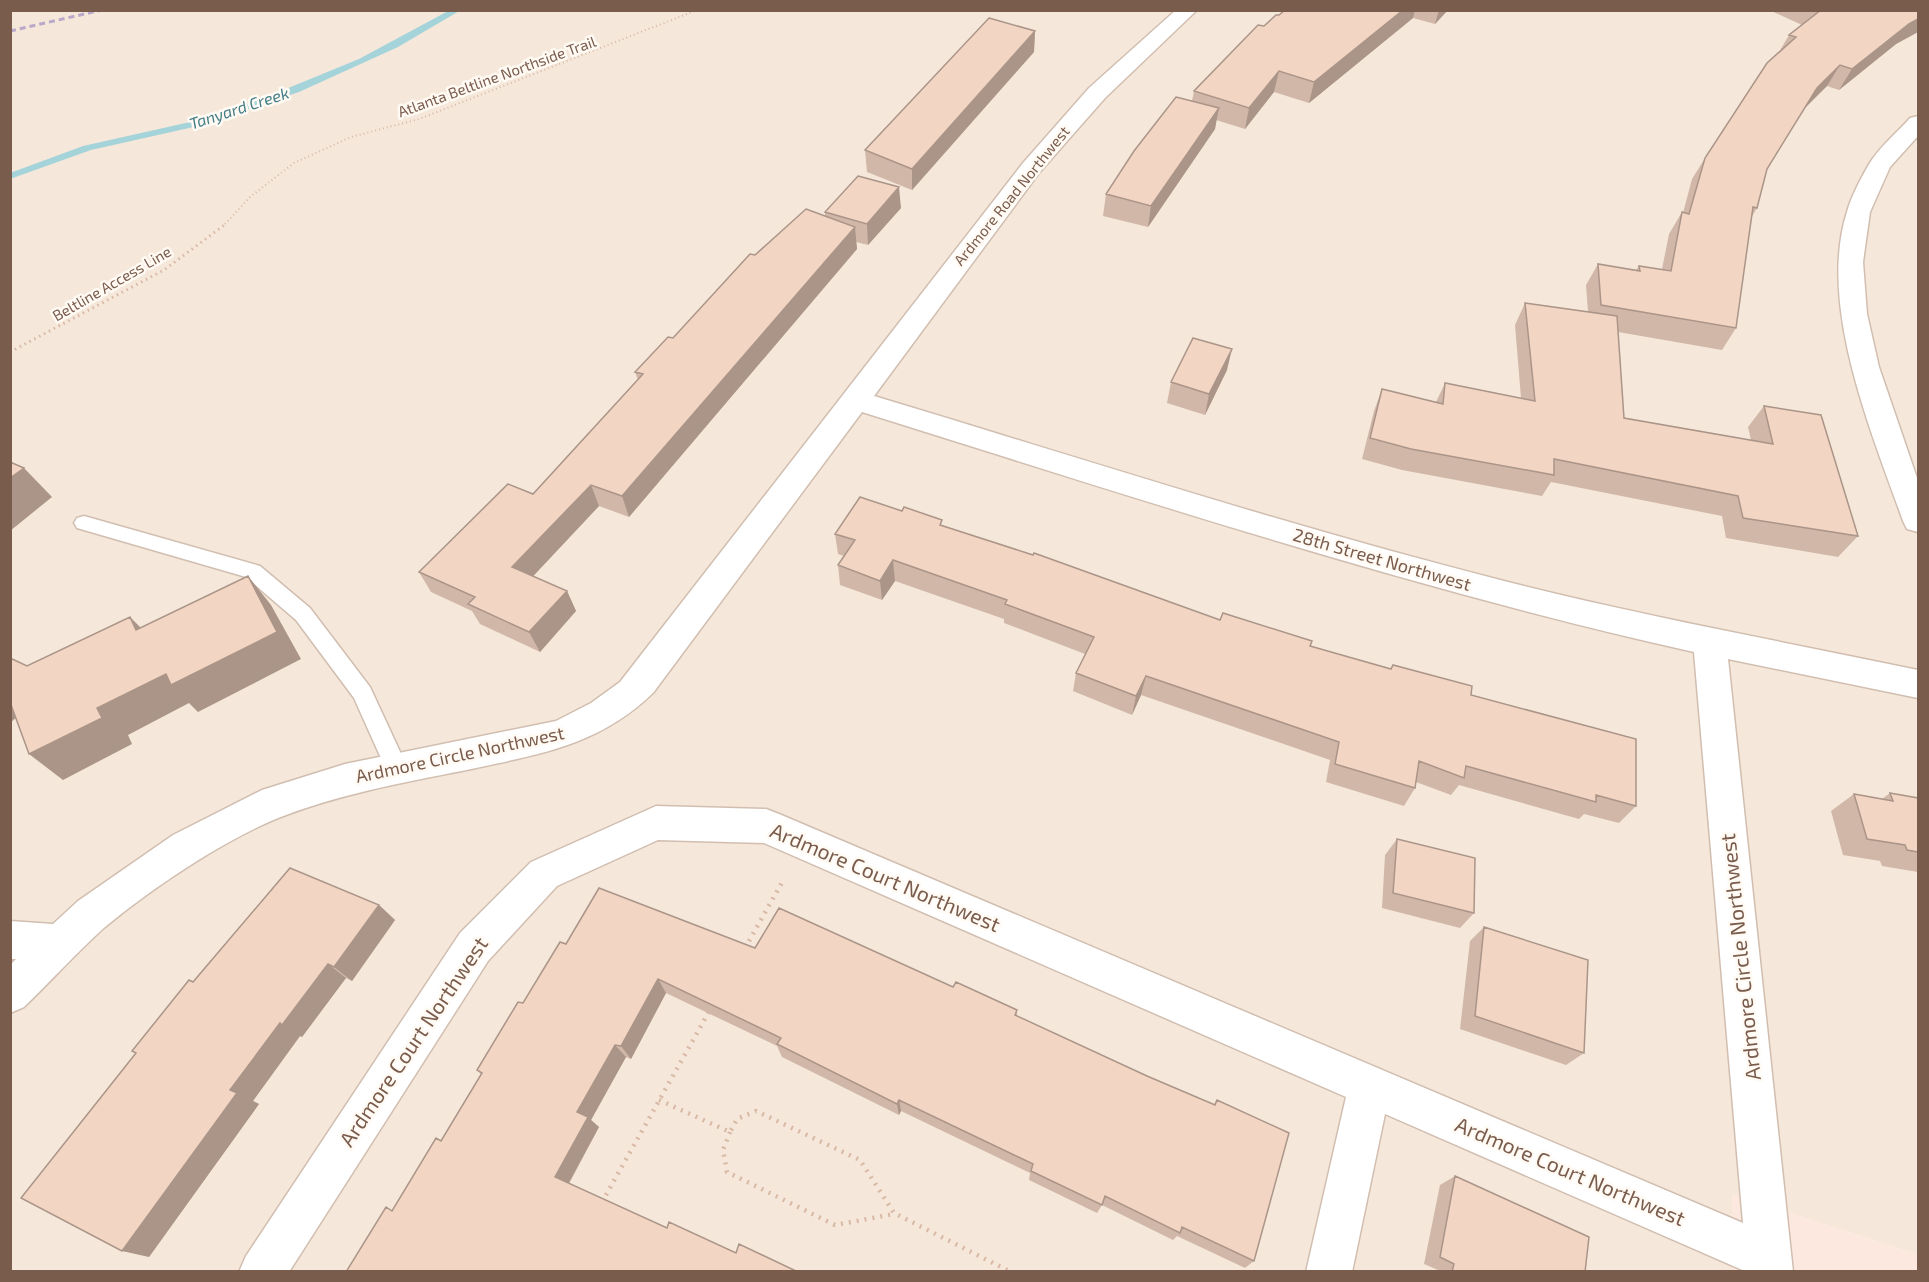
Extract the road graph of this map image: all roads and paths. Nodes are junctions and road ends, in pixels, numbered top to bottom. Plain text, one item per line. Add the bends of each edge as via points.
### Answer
1 (697, 10) edge
2 (1188, 10) edge
3 (1918, 123) edge
4 (221, 229) joint
5 (10, 352) edge
6 (856, 400) junction
7 (1918, 520) edge
8 (84, 523) dead end
9 (1710, 642) junction
10 (1918, 684) edge
11 (397, 769) junction
12 (806, 842) junction
13 (10, 940) edge
14 (62, 944) junction
15 (741, 956) edge
16 (10, 993) edge
17 (712, 1007) edge
18 (1370, 1086) junction
19 (659, 1100) junction
20 (730, 1132) junction
21 (596, 1211) edge
22 (894, 1214) junction
23 (1770, 1265) edge
24 (262, 1272) edge
25 (1011, 1272) edge
26 (1329, 1272) edge

1 - 4 path, Atlanta Beltline Northside Trail via 419,119 351,137 294,163 250,196
2 - 6 street, Ardmore Road Northwest via 1097,93 1031,168
3 - 7 street via 1884,159 1867,188 1855,221 1850,258 1852,308 1865,364
4 - 5 path, Beltline Access Line via 164,270
6 - 9 street, 28th Street Northwest via 1314,542 1506,594
6 - 11 street, Ardmore Circle Northwest via 641,683 618,705 592,722 559,735
8 - 11 lane via 253,571 303,614 362,693
9 - 10 street, 28th Street Northwest
9 - 23 street, Ardmore Circle Northwest
11 - 14 street, Ardmore Circle Northwest via 275,802 186,847 92,914
12 - 15 path
12 - 18 street, Ardmore Court Northwest
12 - 24 street, Ardmore Court Northwest via 766,826 656,823 544,874 474,947
13 - 14 street
14 - 16 street, Ardmore Circle Northwest
17 - 19 path
18 - 23 street, Ardmore Court Northwest
18 - 26 street
19 - 20 path
19 - 21 path
20 - 22 path via 737,1119 756,1111 860,1160
20 - 22 path via 723,1150 727,1172 835,1225
22 - 25 path

